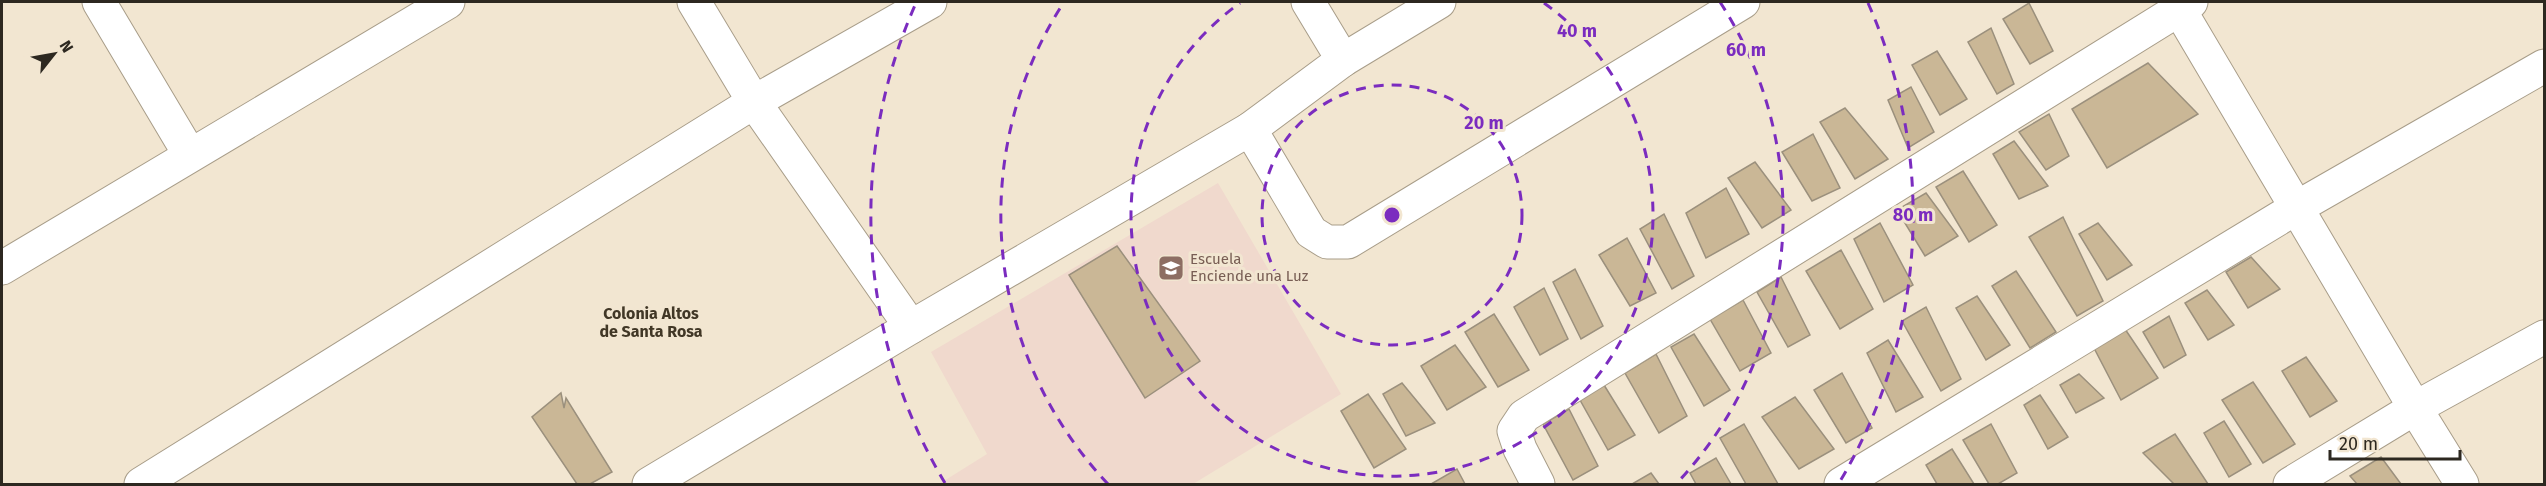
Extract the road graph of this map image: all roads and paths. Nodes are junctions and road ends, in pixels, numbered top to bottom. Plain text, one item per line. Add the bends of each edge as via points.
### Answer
1 (99, 2) edge
2 (448, 2) edge
3 (694, 2) edge
4 (930, 2) edge
5 (1308, 2) edge
6 (1439, 2) edge
7 (1743, 2) edge
8 (2185, 5) edge
9 (402, 13) edge
10 (1342, 60) junction
11 (2544, 66) edge
12 (754, 102) junction
13 (1250, 129) junction
14 (190, 155) junction
15 (2296, 208) junction
16 (2, 268) edge
17 (910, 327) junction
18 (2544, 338) edge
19 (2415, 408) junction
20 (141, 484) edge
21 (649, 484) edge
22 (1538, 484) edge
23 (1841, 484) edge
24 (2290, 484) edge
25 (2462, 484) edge

1 - 14 street
2 - 9 street
3 - 12 street
4 - 12 street
5 - 10 street
6 - 10 street
7 - 13 street via 1348,242 1327,242 1311,232
8 - 15 street
8 - 22 street via 1524,416 1514,431
9 - 14 street
10 - 13 street
11 - 15 street
12 - 17 street
12 - 20 street
13 - 17 street
14 - 16 street
15 - 19 street
15 - 23 street
17 - 21 street
18 - 19 street
19 - 24 street
19 - 25 street

